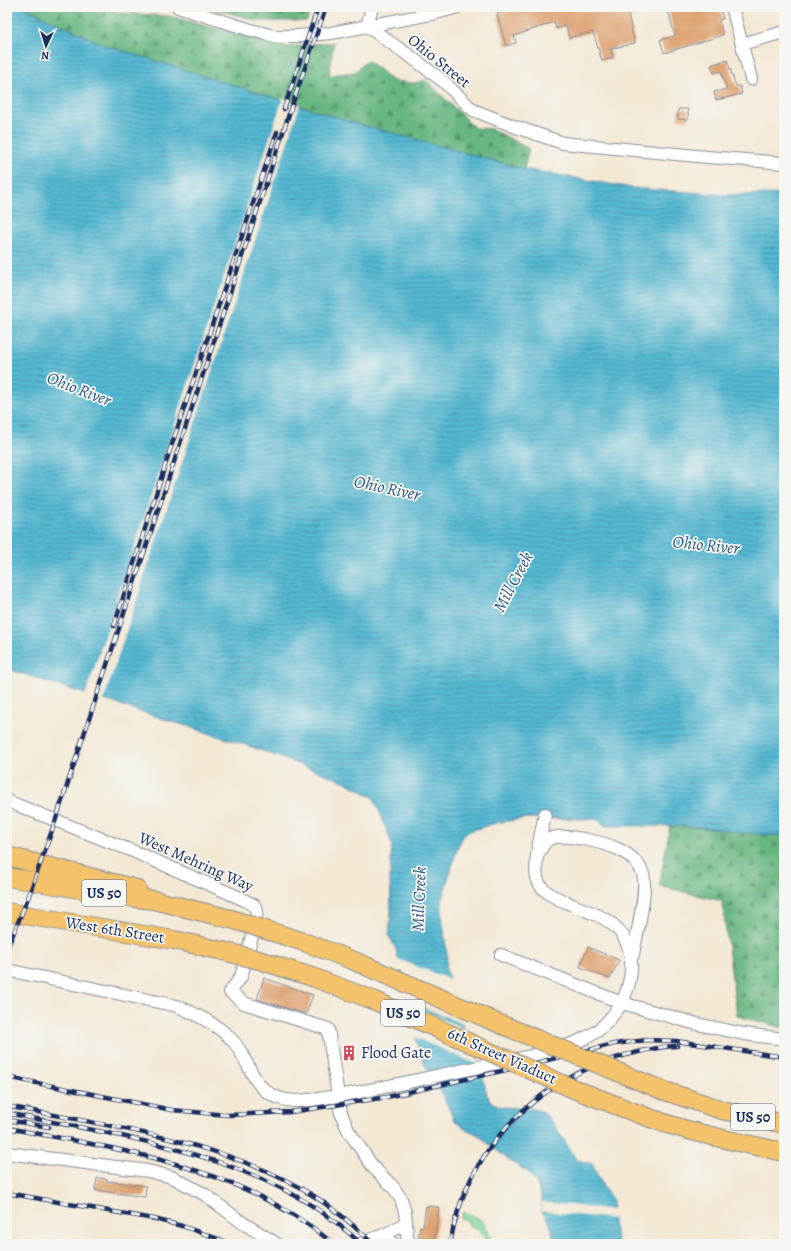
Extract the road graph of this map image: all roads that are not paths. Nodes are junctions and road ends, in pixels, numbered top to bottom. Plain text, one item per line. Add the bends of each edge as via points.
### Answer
1 (178, 7) edge
2 (372, 7) edge
3 (458, 7) edge
4 (732, 7) edge
5 (367, 26) junction
6 (784, 32) edge
7 (742, 44) junction
8 (751, 79) dead end
9 (784, 163) edge
10 (7, 802) edge
11 (545, 814) dead end
12 (7, 856) edge
13 (538, 856) junction
14 (7, 877) edge
15 (153, 900) junction
16 (7, 912) edge
17 (223, 951) joint
18 (501, 955) dead end
19 (632, 960) junction
20 (7, 970) edge
21 (622, 1004) junction
22 (784, 1039) edge
23 (338, 1096) junction
24 (784, 1124) edge
25 (784, 1152) edge
26 (7, 1153) edge
27 (406, 1223) junction
28 (375, 1238) junction
29 (277, 1244) edge
30 (360, 1244) edge
31 (394, 1244) edge
32 (408, 1244) edge

1 - 5 street via 274,36 297,36
2 - 5 street
3 - 5 street
4 - 7 street
5 - 9 street, Ohio Street via 443,81 473,110 563,143
6 - 7 street
7 - 8 street
10 - 23 street, West Mehring Way via 135,852 254,905 257,911 245,965 241,977 230,992 244,1003 328,1029
11 - 13 street
12 - 15 highway via 135,887
13 - 19 street via 536,870 543,888 554,897 604,918 625,939
13 - 19 street via 543,844 559,836 604,844 620,850 638,863 645,885
14 - 15 highway, US 50
15 - 24 highway, 6th Street Viaduct / US 50, bridge via 231,919 301,941 662,1090 722,1110
16 - 17 highway, West 6th Street / US 50 via 174,940
17 - 25 highway, 6th Street Viaduct / US 50, bridge via 315,978 373,1000 576,1090 637,1114 699,1133
18 - 21 street
19 - 21 street via 628,987
20 - 23 street via 176,1006 192,1012 232,1040 240,1050 254,1080 265,1090 286,1100 298,1101
21 - 22 street via 731,1032
21 - 23 street via 605,1024 588,1037 570,1045 380,1089
23 - 27 street via 348,1130 373,1167 401,1199
26 - 29 street via 134,1168 167,1176 204,1194
27 - 28 street
27 - 32 street
28 - 30 street
28 - 31 street via 385,1239

